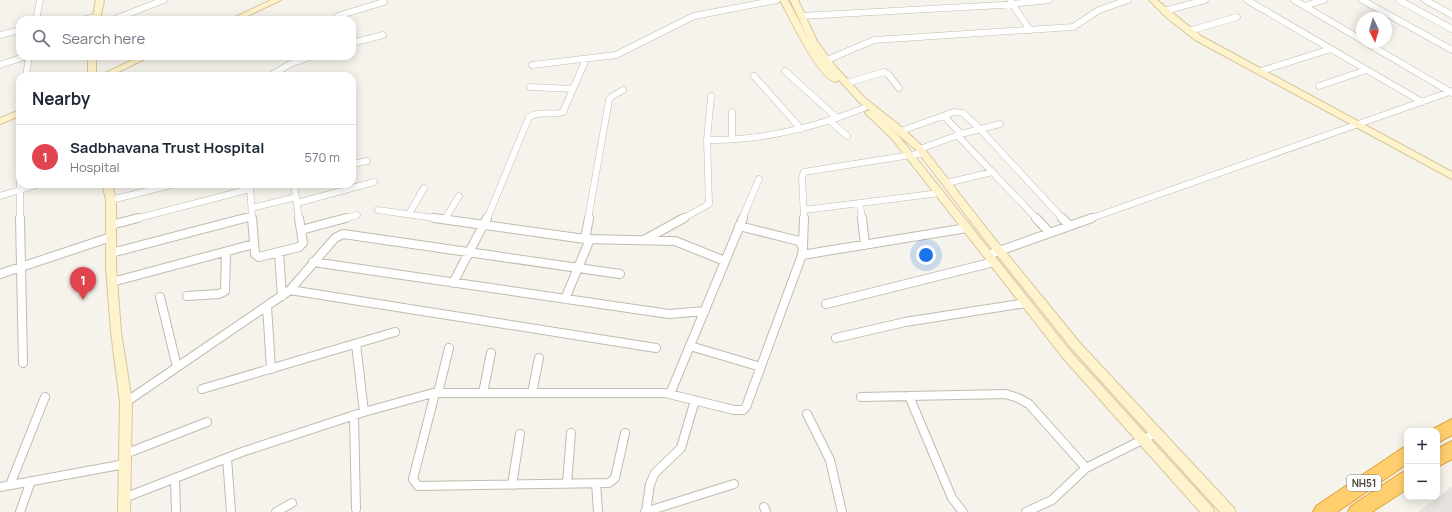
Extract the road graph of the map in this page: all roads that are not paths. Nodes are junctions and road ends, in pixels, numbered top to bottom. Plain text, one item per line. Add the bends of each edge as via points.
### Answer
1 (40, 0) edge
2 (100, 0) edge
3 (164, 0) edge
4 (276, 0) edge
5 (777, 0) edge
6 (784, 0) edge
7 (794, 0) edge
8 (962, 0) edge
9 (1049, 0) edge
10 (1128, 0) edge
11 (1153, 0) edge
12 (1205, 0) edge
13 (1247, 0) edge
14 (1294, 0) edge
15 (1324, 0) edge
16 (1362, 0) edge
17 (1399, 0) edge
18 (1425, 0) edge
19 (384, 2) dead end
20 (1011, 2) edge
21 (1304, 6) junction
22 (966, 7) junction
23 (1164, 11) junction
24 (1452, 15) edge
25 (37, 16) edge
26 (97, 16) edge
27 (122, 16) edge
28 (242, 16) edge
29 (339, 16) edge
30 (801, 16) junction
31 (1237, 17) dead end
32 (1452, 29) edge
33 (1030, 30) junction
34 (16, 31) edge
35 (1190, 31) junction
36 (0, 35) edge
37 (384, 35) dead end
38 (1356, 36) edge
39 (356, 43) edge
40 (1375, 48) edge
41 (1331, 49) junction
42 (1452, 50) edge
43 (16, 59) edge
44 (586, 59) junction
45 (28, 60) edge
46 (92, 60) edge
47 (138, 60) edge
48 (302, 60) edge
49 (824, 62) junction
50 (0, 64) edge
51 (532, 65) dead end
52 (1261, 70) junction
53 (1366, 70) junction
54 (785, 71) dead end
55 (26, 72) edge
56 (92, 72) edge
57 (112, 72) edge
58 (277, 72) edge
59 (754, 76) dead end
60 (847, 83) junction
61 (1319, 86) dead end
62 (530, 87) dead end
63 (899, 88) dead end
64 (573, 89) junction
65 (623, 90) dead end
66 (1451, 92) edge
67 (711, 96) dead end
68 (1422, 102) junction
69 (863, 105) junction
70 (732, 112) dead end
71 (16, 113) edge
72 (944, 116) junction
73 (837, 118) junction
74 (0, 121) edge
75 (830, 121) junction
76 (1000, 124) dead end
77 (1358, 124) junction
78 (801, 129) junction
79 (980, 129) junction
80 (901, 131) junction
81 (959, 135) junction
82 (848, 136) dead end
83 (732, 139) junction
84 (707, 140) junction
85 (921, 151) junction
86 (909, 155) junction
87 (367, 161) dead end
88 (356, 163) edge
89 (992, 172) junction
90 (1452, 176) edge
91 (758, 179) dead end
92 (374, 182) dead end
93 (947, 183) junction
94 (356, 185) edge
95 (26, 188) edge
96 (108, 188) edge
97 (159, 188) edge
98 (243, 188) edge
99 (250, 188) edge
100 (295, 188) edge
101 (344, 188) edge
102 (424, 188) dead end
103 (19, 190) junction
104 (940, 193) junction
105 (0, 196) edge
106 (459, 196) dead end
107 (111, 200) junction
108 (297, 200) junction
109 (860, 204) junction
110 (252, 208) junction
111 (378, 210) dead end
112 (804, 210) junction
113 (409, 214) junction
114 (357, 215) dead end
115 (252, 216) junction
116 (446, 219) junction
117 (484, 224) junction
118 (111, 225) junction
119 (1069, 225) junction
120 (739, 226) junction
121 (967, 228) junction
122 (301, 230) junction
123 (1049, 232) junction
124 (111, 237) junction
125 (587, 239) junction
126 (643, 240) junction
127 (254, 244) junction
128 (803, 245) junction
129 (865, 245) junction
130 (111, 252) junction
131 (226, 252) junction
132 (469, 252) junction
133 (1000, 252) junction
134 (278, 253) junction
135 (802, 256) junction
136 (991, 258) junction
137 (725, 261) junction
138 (313, 262) junction
139 (21, 268) junction
140 (578, 268) junction
141 (0, 274) edge
142 (620, 274) dead end
143 (112, 282) junction
144 (453, 283) junction
145 (290, 290) junction
146 (187, 296) dead end
147 (282, 296) junction
148 (160, 297) dead end
149 (565, 299) junction
150 (1026, 303) junction
151 (826, 304) dead end
152 (267, 306) junction
153 (705, 311) junction
154 (395, 332) dead end
155 (836, 338) dead end
156 (356, 344) junction
157 (690, 346) junction
158 (449, 348) dead end
159 (656, 348) dead end
160 (491, 353) dead end
161 (539, 358) dead end
162 (23, 364) dead end
163 (177, 367) junction
164 (761, 367) junction
165 (271, 369) junction
166 (202, 389) dead end
167 (436, 393) junction
168 (483, 393) junction
169 (532, 393) junction
170 (670, 394) junction
171 (909, 396) junction
172 (45, 397) dead end
173 (861, 397) dead end
174 (695, 400) junction
175 (126, 402) junction
176 (364, 412) junction
177 (807, 414) dead end
178 (354, 415) junction
179 (208, 422) dead end
180 (1452, 426) edge
181 (625, 433) dead end
182 (1156, 433) junction
183 (1440, 433) edge
184 (520, 434) dead end
185 (571, 434) dead end
186 (1144, 440) junction
187 (1452, 449) edge
188 (1404, 456) edge
189 (1440, 457) edge
190 (227, 458) junction
191 (125, 459) junction
192 (1086, 468) junction
193 (175, 478) junction
194 (31, 481) junction
195 (1404, 481) edge
196 (567, 484) junction
197 (596, 484) junction
198 (734, 484) dead end
199 (10, 485) junction
200 (512, 485) junction
201 (0, 487) edge
202 (124, 498) junction
203 (292, 503) dead end
204 (356, 509) dead end
205 (649, 511) edge
206 (20, 512) edge
207 (124, 512) edge
208 (176, 512) edge
209 (231, 512) edge
210 (276, 512) edge
211 (598, 512) edge
212 (842, 512) edge
213 (963, 512) edge
214 (1026, 512) edge
215 (1208, 512) edge
216 (1229, 512) edge
217 (1322, 512) edge
218 (1357, 512) edge

1 - 25 street
2 - 26 street
3 - 27 street
4 - 28 street
5 - 44 street via 694,16 622,53
6 - 49 street via 807,44
7 - 30 street
8 - 22 street
9 - 20 street
10 - 33 street via 1109,5 1073,27
11 - 23 street
12 - 23 street
13 - 41 street
14 - 21 street
15 - 21 street
16 - 42 street
17 - 32 street
18 - 24 street
19 - 29 street
20 - 22 street
20 - 33 street
21 - 38 street
22 - 30 street
23 - 35 street
30 - 49 street
31 - 35 street
33 - 49 street via 874,40
34 - 36 street
35 - 52 street via 1198,38
37 - 39 street
40 - 66 street
41 - 52 street
41 - 53 street
43 - 50 street
44 - 51 street
44 - 64 street
45 - 55 street
46 - 56 street
47 - 57 street
48 - 58 street
49 - 60 street
49 - 69 street
52 - 77 street
53 - 61 street
53 - 68 street
54 - 73 street
59 - 78 street
60 - 63 street via 884,72
60 - 69 street
62 - 64 street
64 - 117 street via 562,113 535,114 529,117
65 - 125 street via 609,100
66 - 68 street
67 - 84 street
68 - 77 street
69 - 73 street
69 - 80 street
69 - 86 street
70 - 83 street
71 - 74 street
72 - 79 street via 961,112
72 - 80 street
72 - 81 street
73 - 75 street
75 - 78 street
75 - 82 street
76 - 79 street
77 - 90 street
77 - 119 street
78 - 83 street via 772,136
79 - 81 street
79 - 119 street
80 - 85 street
81 - 85 street
81 - 89 street
83 - 84 street
84 - 126 street via 708,204
85 - 86 street
85 - 93 street
86 - 104 street
86 - 112 street via 804,172
87 - 88 street
89 - 93 street
89 - 123 street
91 - 120 street
92 - 94 street
93 - 133 street
95 - 103 street
96 - 107 street
97 - 107 street
98 - 118 street
99 - 110 street
100 - 108 street
101 - 108 street
102 - 113 street
103 - 105 street
103 - 139 street
104 - 109 street
104 - 121 street
106 - 116 street
107 - 118 street
108 - 110 street
108 - 122 street
109 - 112 street
109 - 129 street
110 - 115 street
111 - 113 street
112 - 128 street
113 - 116 street
114 - 122 street
115 - 127 street
115 - 130 street
116 - 117 street
117 - 125 street
117 - 132 street
118 - 124 street
119 - 123 street
120 - 128 street via 799,241
120 - 137 street
121 - 129 street
121 - 136 street
122 - 134 street via 302,245
123 - 133 street
124 - 130 street
124 - 139 street
125 - 126 street
125 - 140 street
126 - 137 street via 679,242
127 - 131 street
127 - 134 street via 255,254 259,257
128 - 135 street
129 - 135 street
130 - 143 street
131 - 143 street
131 - 146 street via 225,291 219,294
132 - 138 street via 343,234 335,238
132 - 140 street
132 - 144 street
133 - 136 street
133 - 182 street via 1076,346
134 - 147 street
135 - 164 street
136 - 150 street
136 - 151 street
137 - 153 street
138 - 144 street
138 - 145 street
139 - 141 street
139 - 162 street
140 - 142 street
140 - 149 street
143 - 175 street
144 - 149 street
145 - 147 street
145 - 159 street
147 - 152 street
148 - 163 street
149 - 153 street via 669,314
150 - 155 street via 906,322
150 - 186 street via 1067,355
152 - 163 street
152 - 165 street
153 - 157 street
154 - 156 street
156 - 165 street
156 - 176 street
157 - 164 street
157 - 170 street
158 - 167 street
160 - 168 street
161 - 169 street
163 - 175 street
164 - 174 street via 743,410
165 - 166 street
167 - 168 street
167 - 176 street
167 - 200 street via 413,479 416,485
168 - 169 street
169 - 170 street
170 - 174 street
171 - 173 street
171 - 192 street via 1006,394 1023,399
171 - 213 street via 952,498
172 - 199 street
174 - 205 street via 681,448 652,478
175 - 191 street
176 - 178 street
177 - 212 street via 830,460
178 - 190 street
178 - 204 street
179 - 191 street
180 - 183 highway
181 - 197 street via 615,478 609,483
182 - 186 street
182 - 216 street
184 - 200 street
185 - 196 street
186 - 192 street
186 - 215 street
187 - 189 highway
188 - 217 highway, NH51
190 - 193 street
190 - 209 street
191 - 194 street
191 - 202 street
192 - 214 street via 1052,500
193 - 202 street
193 - 208 street
194 - 199 street
194 - 206 street
195 - 218 highway, NH51
196 - 197 street
196 - 200 street
197 - 211 street
198 - 205 street
199 - 201 street
202 - 207 street
203 - 210 street

